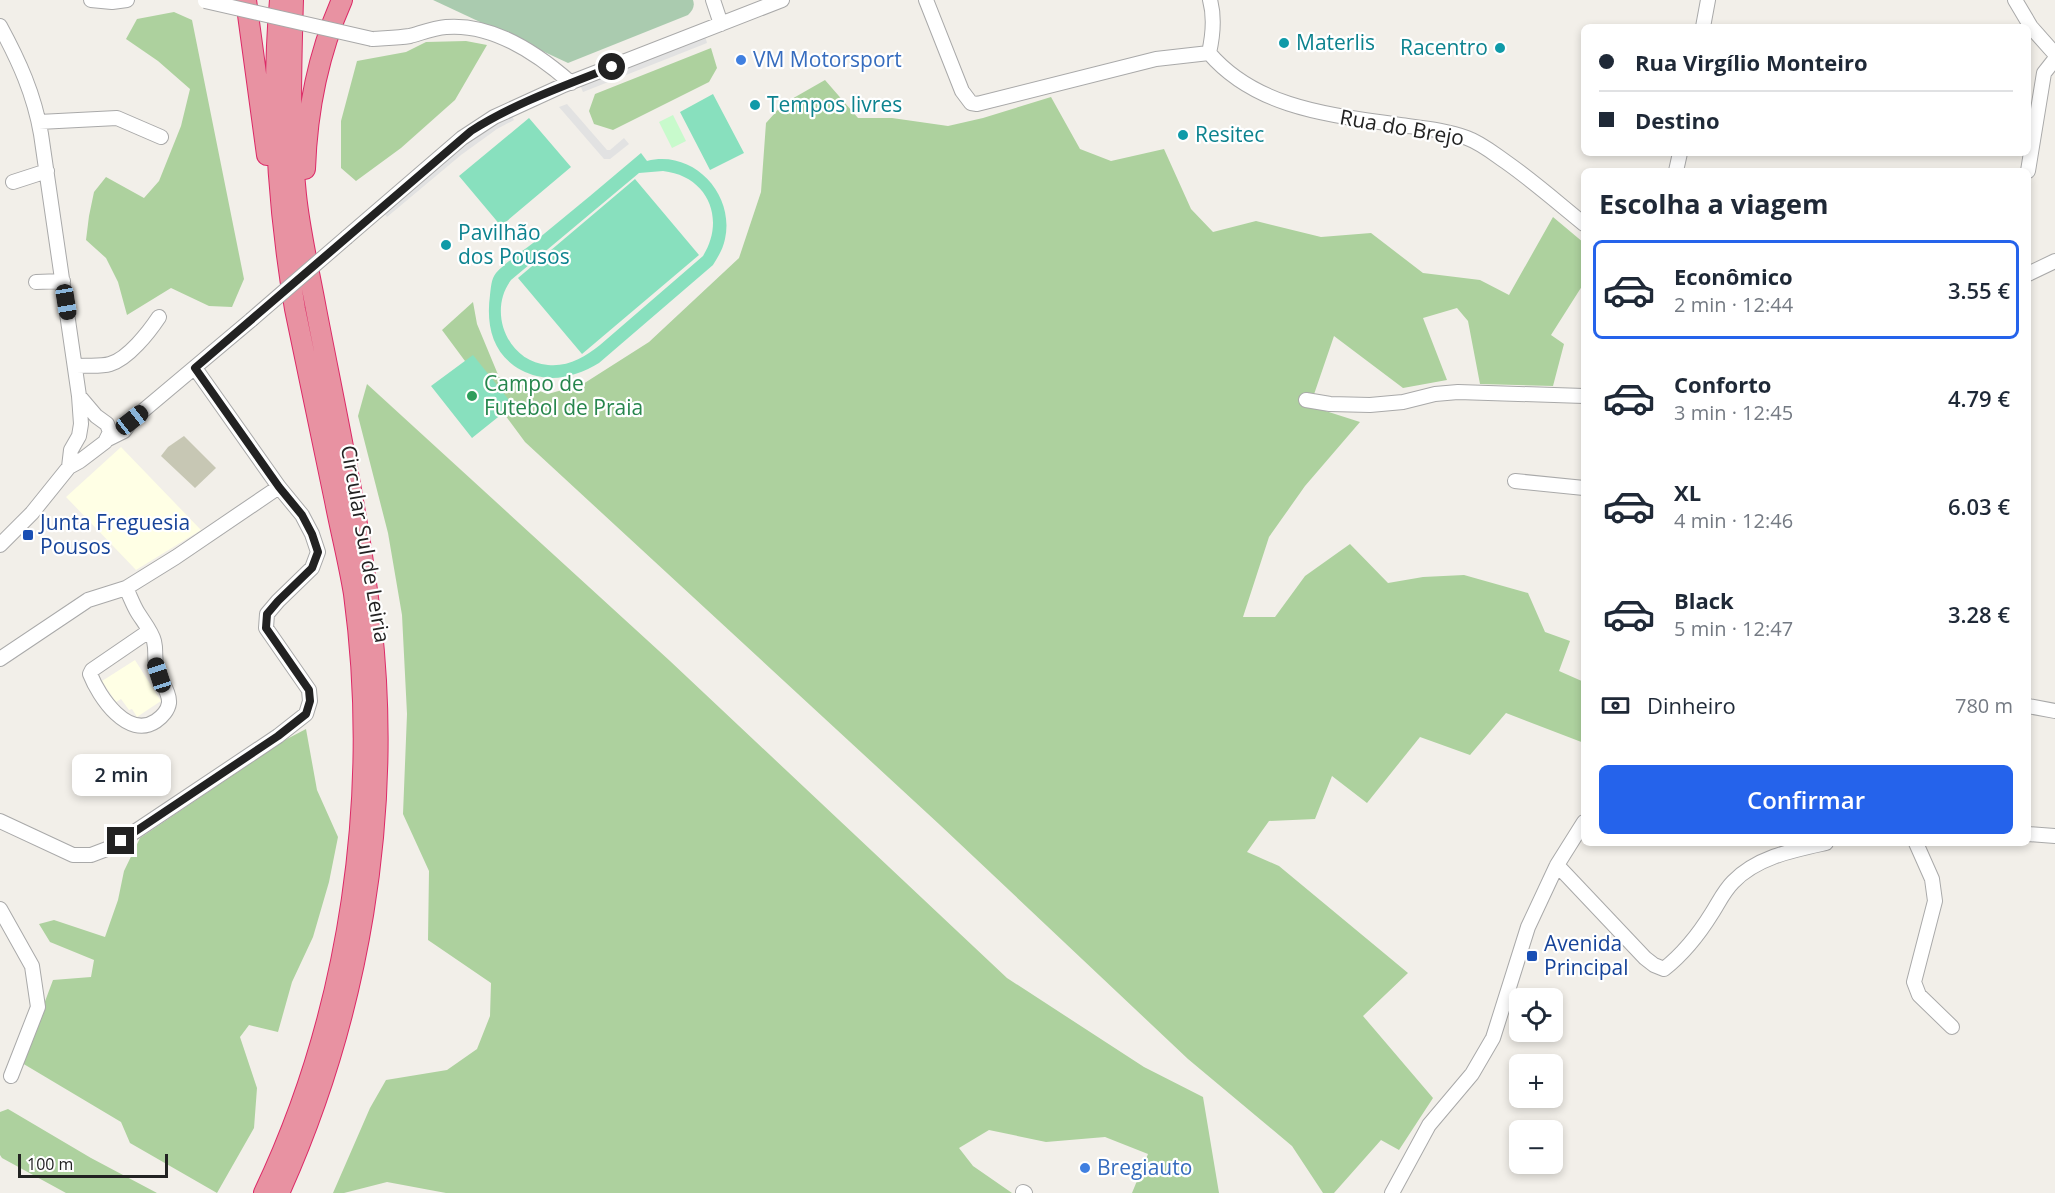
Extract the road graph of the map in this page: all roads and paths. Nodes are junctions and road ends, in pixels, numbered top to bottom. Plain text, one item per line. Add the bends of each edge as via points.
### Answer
1 (90, 0) edge
2 (127, 0) edge
3 (204, 0) edge
4 (246, 0) edge
5 (280, 0) edge
6 (293, 0) edge
7 (342, 0) edge
8 (713, 0) edge
9 (782, 0) edge
10 (926, 0) edge
11 (1210, 0) edge
12 (1708, 0) edge
13 (2015, 0) edge
14 (721, 24) junction
15 (1704, 24) edge
16 (2029, 24) edge
17 (0, 26) edge
18 (2031, 27) edge
19 (1209, 53) junction
20 (2055, 54) edge
21 (2055, 59) edge
22 (571, 82) junction
23 (39, 122) junction
24 (161, 137) dead end
25 (2031, 153) edge
26 (47, 171) junction
27 (13, 183) dead end
28 (1581, 222) edge
29 (295, 244) junction
30 (2055, 261) edge
31 (2031, 273) edge
32 (63, 281) junction
33 (36, 282) dead end
34 (159, 317) dead end
35 (76, 366) junction
36 (195, 368) junction
37 (79, 396) junction
38 (1581, 396) edge
39 (1306, 400) dead end
40 (101, 418) junction
41 (132, 420) junction
42 (80, 430) junction
43 (103, 443) junction
44 (69, 467) junction
45 (1515, 481) dead end
46 (279, 487) junction
47 (1581, 488) edge
48 (0, 545) edge
49 (126, 588) junction
50 (149, 631) junction
51 (0, 659) edge
52 (2031, 707) edge
53 (2055, 711) edge
54 (0, 821) edge
55 (1581, 827) edge
56 (2031, 834) edge
57 (2055, 836) edge
58 (1813, 846) edge
59 (1917, 846) edge
60 (1557, 865) junction
61 (0, 909) edge
62 (1952, 1027) dead end
63 (11, 1076) dead end
64 (264, 1193) edge
65 (279, 1193) edge
66 (1392, 1193) edge

1 - 2 street
3 - 22 street, bridge via 372,39 446,27 477,30 524,48
4 - 29 highway via 278,231
5 - 29 highway, Circular Sul de Leiria via 276,109
6 - 29 highway, Circular Sul de Leiria
7 - 29 highway via 318,69 310,107
8 - 14 street
9 - 14 street
10 - 19 street via 962,91 971,103 1156,59
11 - 19 street via 1213,37
12 - 15 street
13 - 16 street
14 - 22 street
17 - 23 street via 24,72
18 - 20 street
19 - 28 street, Rua do Brejo via 1247,84 1290,105 1467,138 1525,175
21 - 25 street via 2044,73
22 - 36 street, bridge via 471,131
23 - 24 street via 117,118
23 - 26 street
26 - 27 street
26 - 32 street
29 - 64 highway, Circular Sul de Leiria via 295,309 353,592 362,673 361,805 351,902 334,988 317,1055
29 - 65 highway, Circular Sul de Leiria via 358,530 374,656 377,739 370,869 350,984 327,1070
30 - 31 street
32 - 33 street
32 - 35 street
34 - 35 street via 147,334 111,364
35 - 37 street
36 - 41 street
36 - 46 street
37 - 40 street
37 - 42 street
38 - 39 street via 1458,392 1370,405
40 - 41 street via 116,423
40 - 42 street via 86,418
40 - 43 street via 110,432
41 - 43 street via 124,431
42 - 43 street via 81,440 89,446
42 - 44 street
43 - 44 street
44 - 48 street via 33,513
45 - 47 street
46 - 49 street
46 - 54 street via 302,515 318,552 312,568 267,614 266,628 309,690 306,714 112,847 91,855 73,855
49 - 50 street
49 - 51 street via 88,600
50 - 50 street via 90,674 121,719 135,726 149,726 160,718 169,702 154,660 154,640
52 - 53 street
55 - 60 street
56 - 57 street
58 - 60 street via 1754,865 1733,882 1680,957 1664,969 1645,958
59 - 62 street via 1932,879 1935,901 1914,982 1919,995
60 - 66 street via 1528,927 1493,1038 1472,1074 1429,1125
61 - 63 street via 32,966 38,1007

